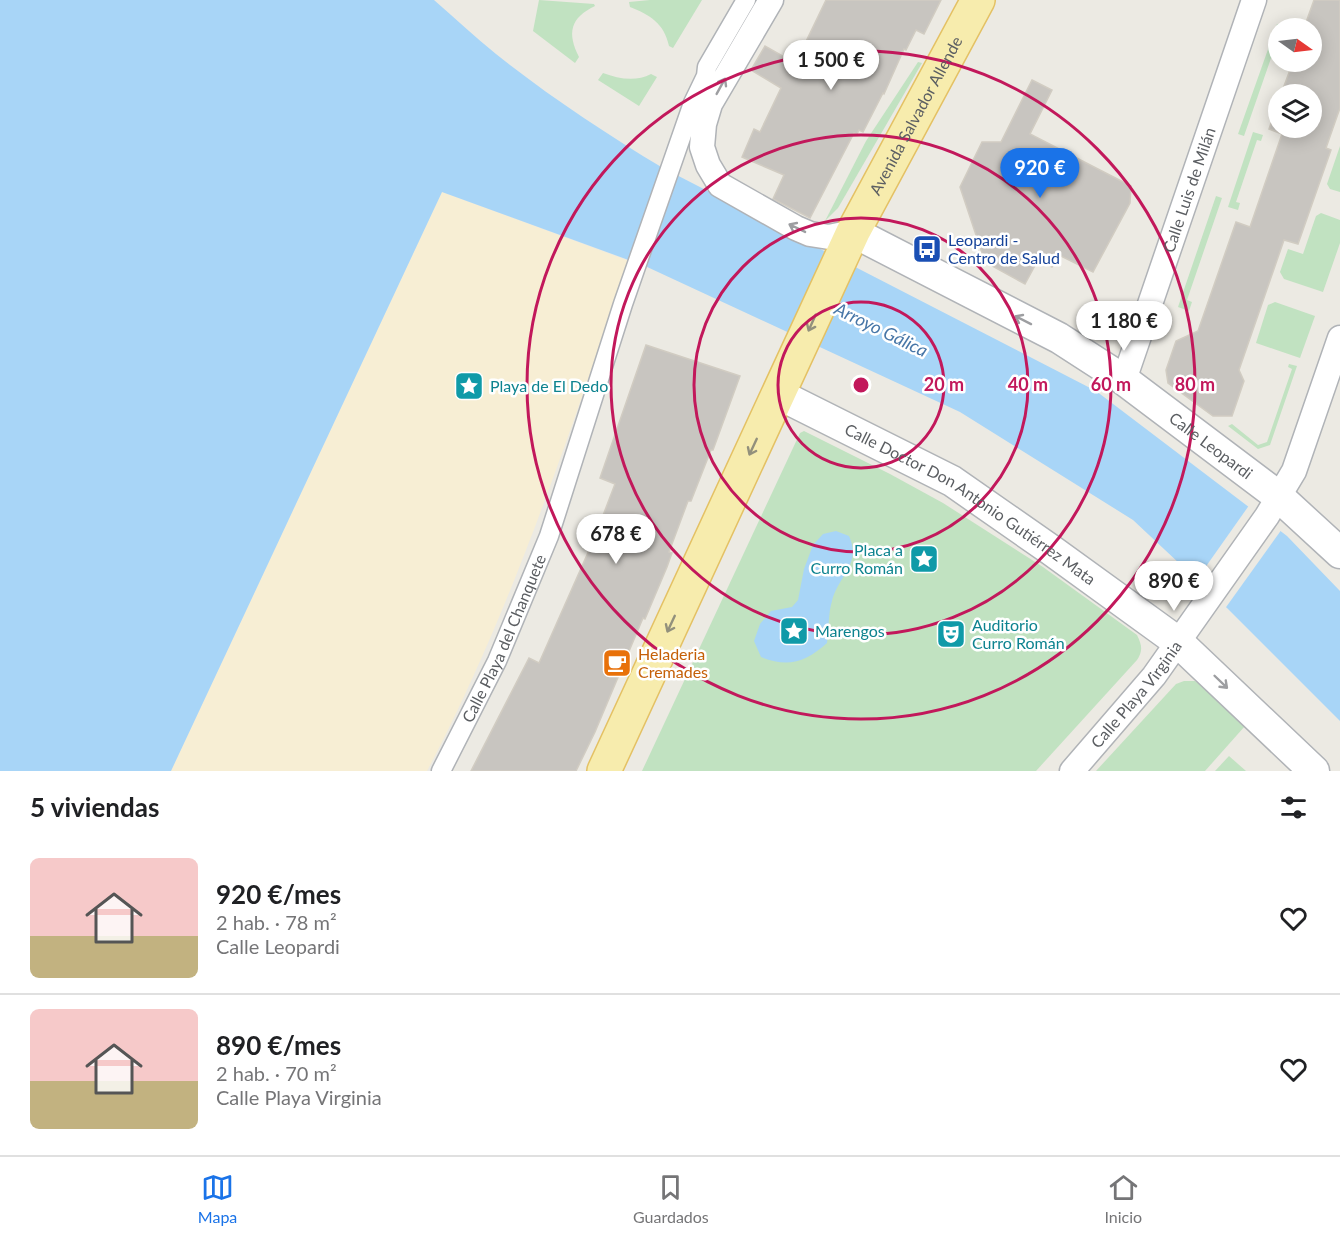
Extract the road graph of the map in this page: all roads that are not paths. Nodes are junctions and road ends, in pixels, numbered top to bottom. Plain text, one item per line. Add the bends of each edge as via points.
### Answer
1 (746, 0) edge
2 (771, 0) edge
3 (978, 0) edge
4 (1254, 0) edge
5 (853, 232) junction
6 (1340, 338) edge
7 (1124, 380) junction
8 (778, 394) junction
9 (1275, 502) junction
10 (1340, 553) edge
11 (1178, 642) junction
12 (441, 771) edge
13 (604, 771) edge
14 (1072, 771) edge
15 (1314, 771) edge

1 - 12 street, Calle Playa del Chanquete via 707,68 693,103 549,536 497,662
5 -> 2 street via 829,237 796,228 720,185 708,165 702,147 710,105
3 - 5 main road, Avenida Salvador Allende
4 - 7 street, Calle Luis de Milán
7 -> 5 street, Calle Leopardi via 1059,338
5 -> 8 main road, Avenida Salvador Allende
6 - 9 street, Calle Playa Virginia via 1294,471
7 - 9 street, Calle Leopardi
8 - 11 street, Calle Doctor Don Antonio Gutiérrez Mata via 952,481
8 -> 13 main road, Avenida Salvador Allende
9 - 10 street, Calle Leopardi
9 - 11 street, Calle Playa Virginia
11 - 14 street, Calle Playa Virginia via 1154,676
11 -> 15 street, Calle Doctor Don Antonio Gutiérrez Mata

